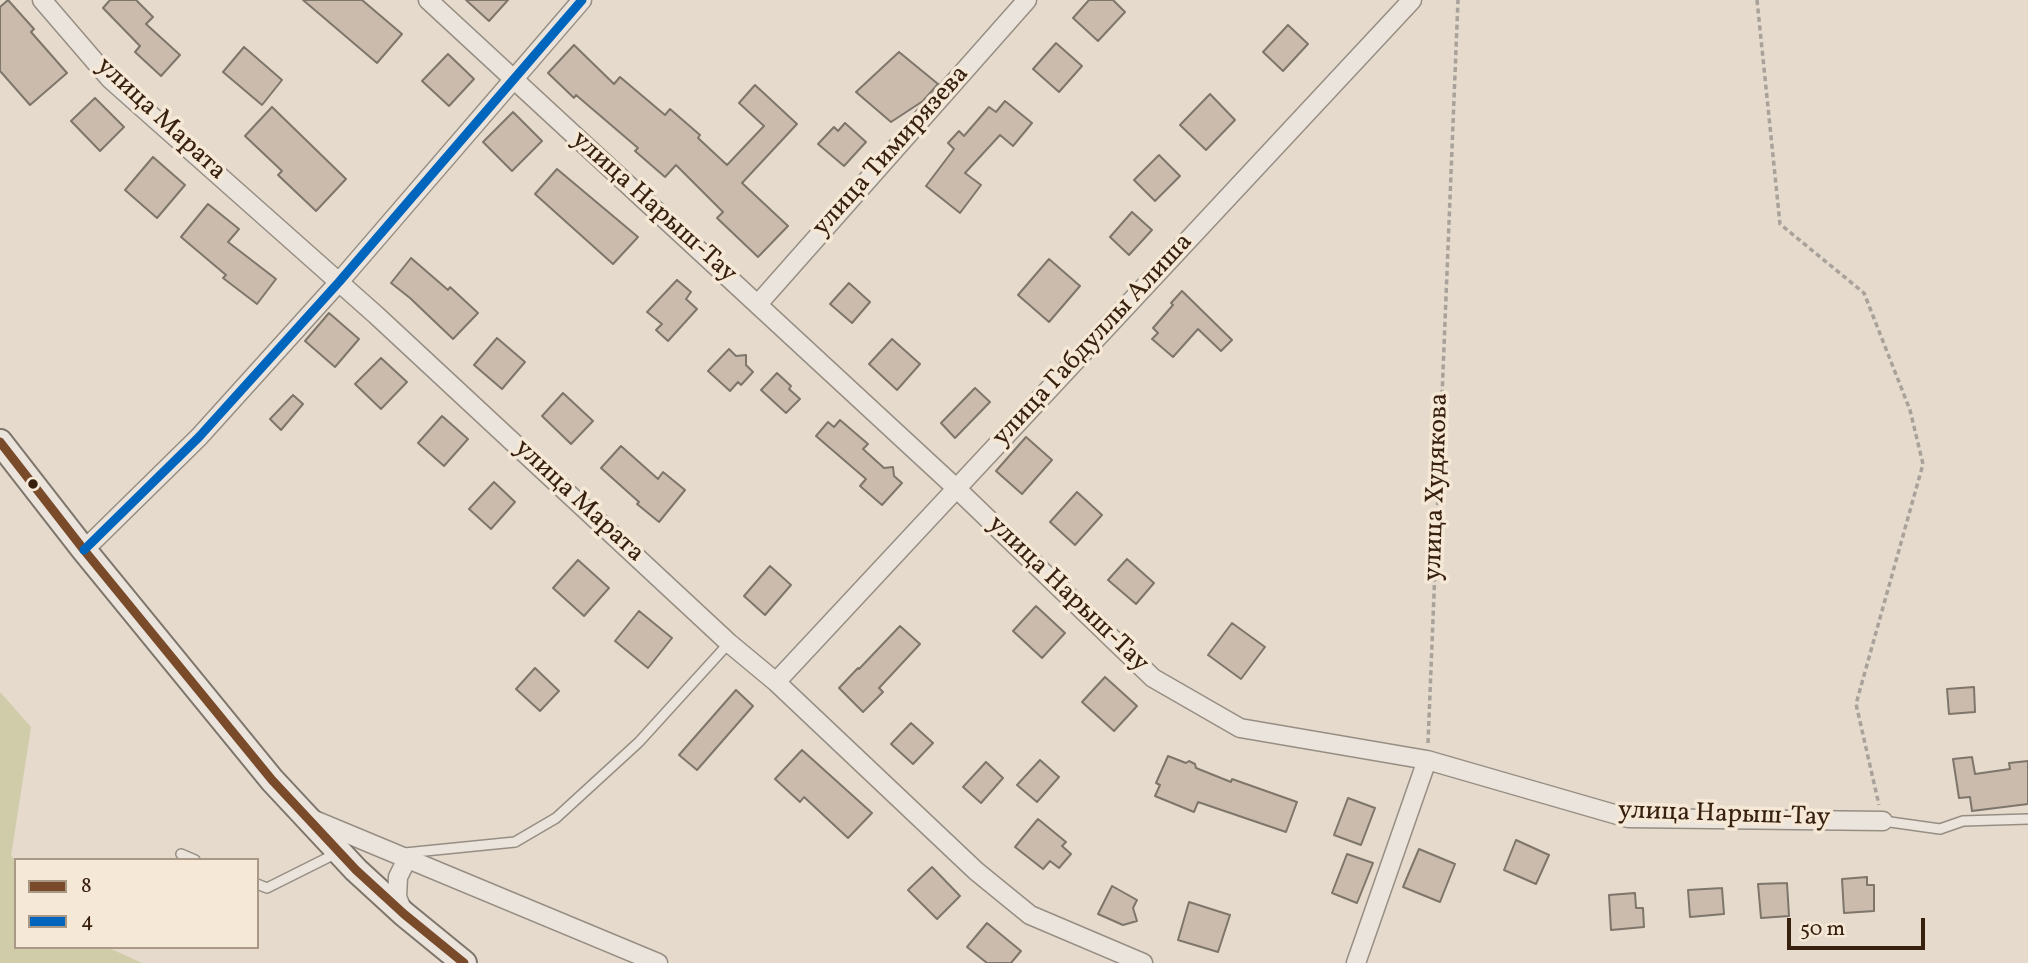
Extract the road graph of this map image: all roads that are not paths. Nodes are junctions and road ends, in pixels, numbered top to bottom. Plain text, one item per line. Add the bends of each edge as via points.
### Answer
1 (42, 0) edge
2 (428, 0) edge
3 (582, 0) edge
4 (1027, 0) edge
5 (1412, 0) edge
6 (512, 79) junction
7 (339, 282) junction
8 (758, 304) junction
9 (0, 442) edge
10 (956, 488) junction
11 (84, 550) junction
12 (729, 643) junction
13 (776, 682) junction
14 (1427, 760) junction
15 (306, 817) junction
16 (2028, 819) edge
17 (1883, 821) joint
18 (339, 852) junction
19 (181, 854) dead end
20 (401, 857) junction
21 (190, 858) edge
22 (259, 885) edge
23 (404, 914) junction
24 (464, 963) edge
25 (658, 963) edge
26 (1143, 963) edge
27 (1356, 963) edge

1 - 7 street, улица Марата via 110,79
2 - 6 street, улица Нарыш-Тау
3 - 6 street
4 - 8 street, улица Тимирязева
5 - 10 street, улица Габдуллы Алиша
6 - 7 street
6 - 8 street, улица Нарыш-Тау
7 - 11 street via 199,437
7 - 12 street, улица Марата
8 - 10 street, улица Нарыш-Тау
9 - 11 main road
10 - 13 street, улица Габдуллы Алиша
10 - 14 street, улица Нарыш-Тау via 1153,678 1240,728
11 - 15 main road
12 - 13 street, улица Марата
12 - 20 lane via 639,742 556,818 515,842
13 - 26 street, улица Марата via 976,871 1030,915
14 - 17 street, улица Нарыш-Тау via 1628,818
14 - 27 street
15 - 18 main road
15 - 20 street
16 - 17 lane via 1963,821 1940,829
18 - 22 lane via 267,888
18 - 23 main road
19 - 21 lane
20 - 23 street via 397,897
20 - 25 street
23 - 24 main road

